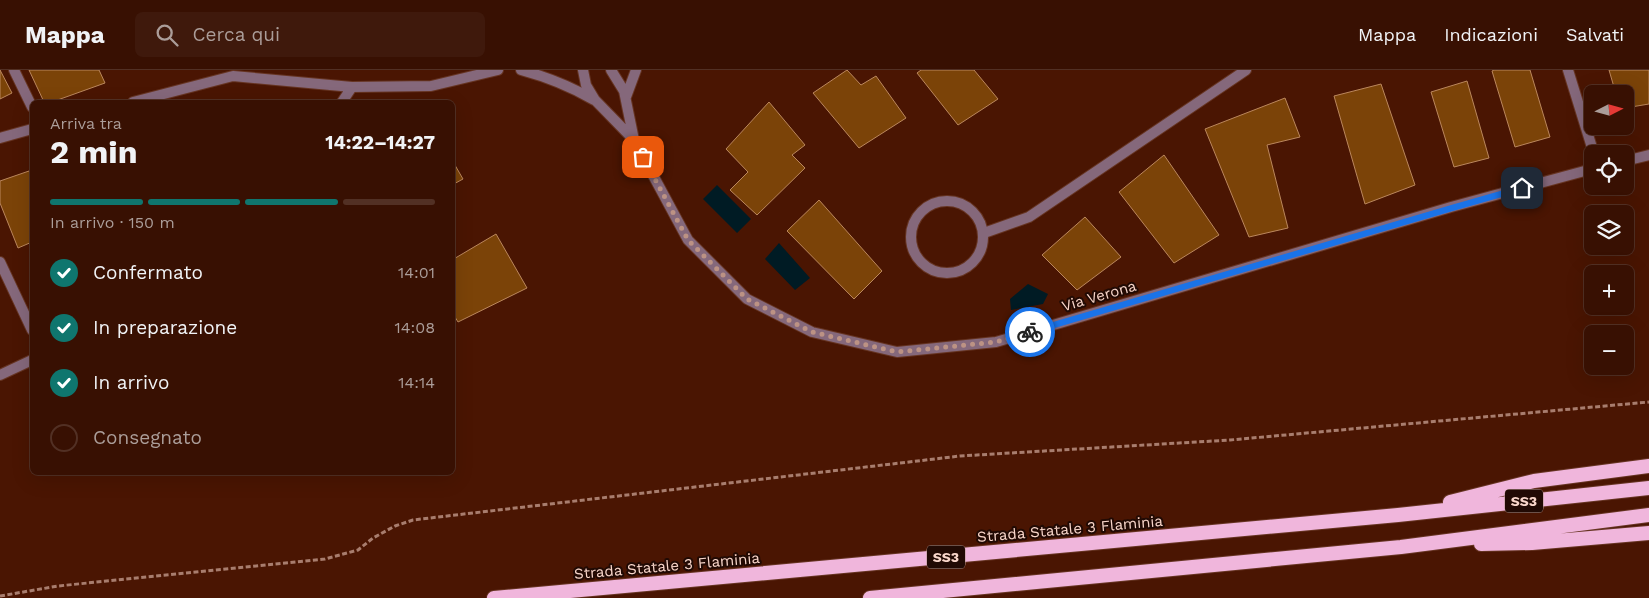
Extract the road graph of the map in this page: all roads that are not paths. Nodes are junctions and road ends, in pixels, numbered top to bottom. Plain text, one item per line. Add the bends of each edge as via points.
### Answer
1 (14, 70) edge
2 (498, 70) edge
3 (520, 70) edge
4 (583, 70) edge
5 (611, 70) edge
6 (636, 70) edge
7 (1246, 70) edge
8 (1568, 70) edge
9 (352, 87) junction
10 (626, 97) junction
11 (141, 100) edge
12 (343, 100) edge
13 (595, 100) junction
14 (30, 103) edge
15 (30, 130) edge
16 (0, 138) edge
17 (634, 140) junction
18 (1591, 145) edge
19 (1649, 155) edge
20 (1634, 159) edge
21 (1584, 172) edge
22 (984, 233) junction
23 (0, 262) edge
24 (30, 326) edge
25 (30, 361) edge
26 (0, 375) edge
27 (1649, 466) edge
28 (1649, 488) edge
29 (1398, 515) junction
30 (1649, 515) edge
31 (1649, 533) edge
32 (1401, 547) junction
33 (494, 598) edge
34 (870, 598) edge

1 - 14 street
2 - 9 street via 431,86
3 - 13 street, Via Verona via 570,86
4 - 13 street, Via Verona via 586,85
5 - 10 street, Via Verona
6 - 10 street
7 - 22 street via 1029,217
8 - 18 street
9 - 11 street via 233,76
9 - 12 street
10 - 17 street, Via Verona
13 - 17 street, Via Verona
15 - 16 street
17 - 21 street, Via Verona via 688,240 747,299 812,332 897,352 996,342
19 - 20 street
22 - 22 street via 973,211 951,200 939,201 919,214 911,236 913,248 923,263 938,272 950,274 971,265 979,255
23 - 24 street
25 - 26 street
27 - 29 highway via 1534,481
28 - 29 highway, Strada Statale 3 Flaminia / SS3
29 - 33 highway, Strada Statale 3 Flaminia / SS3
30 - 32 highway, SS3
31 - 32 highway via 1532,543
32 - 34 highway, SS3

